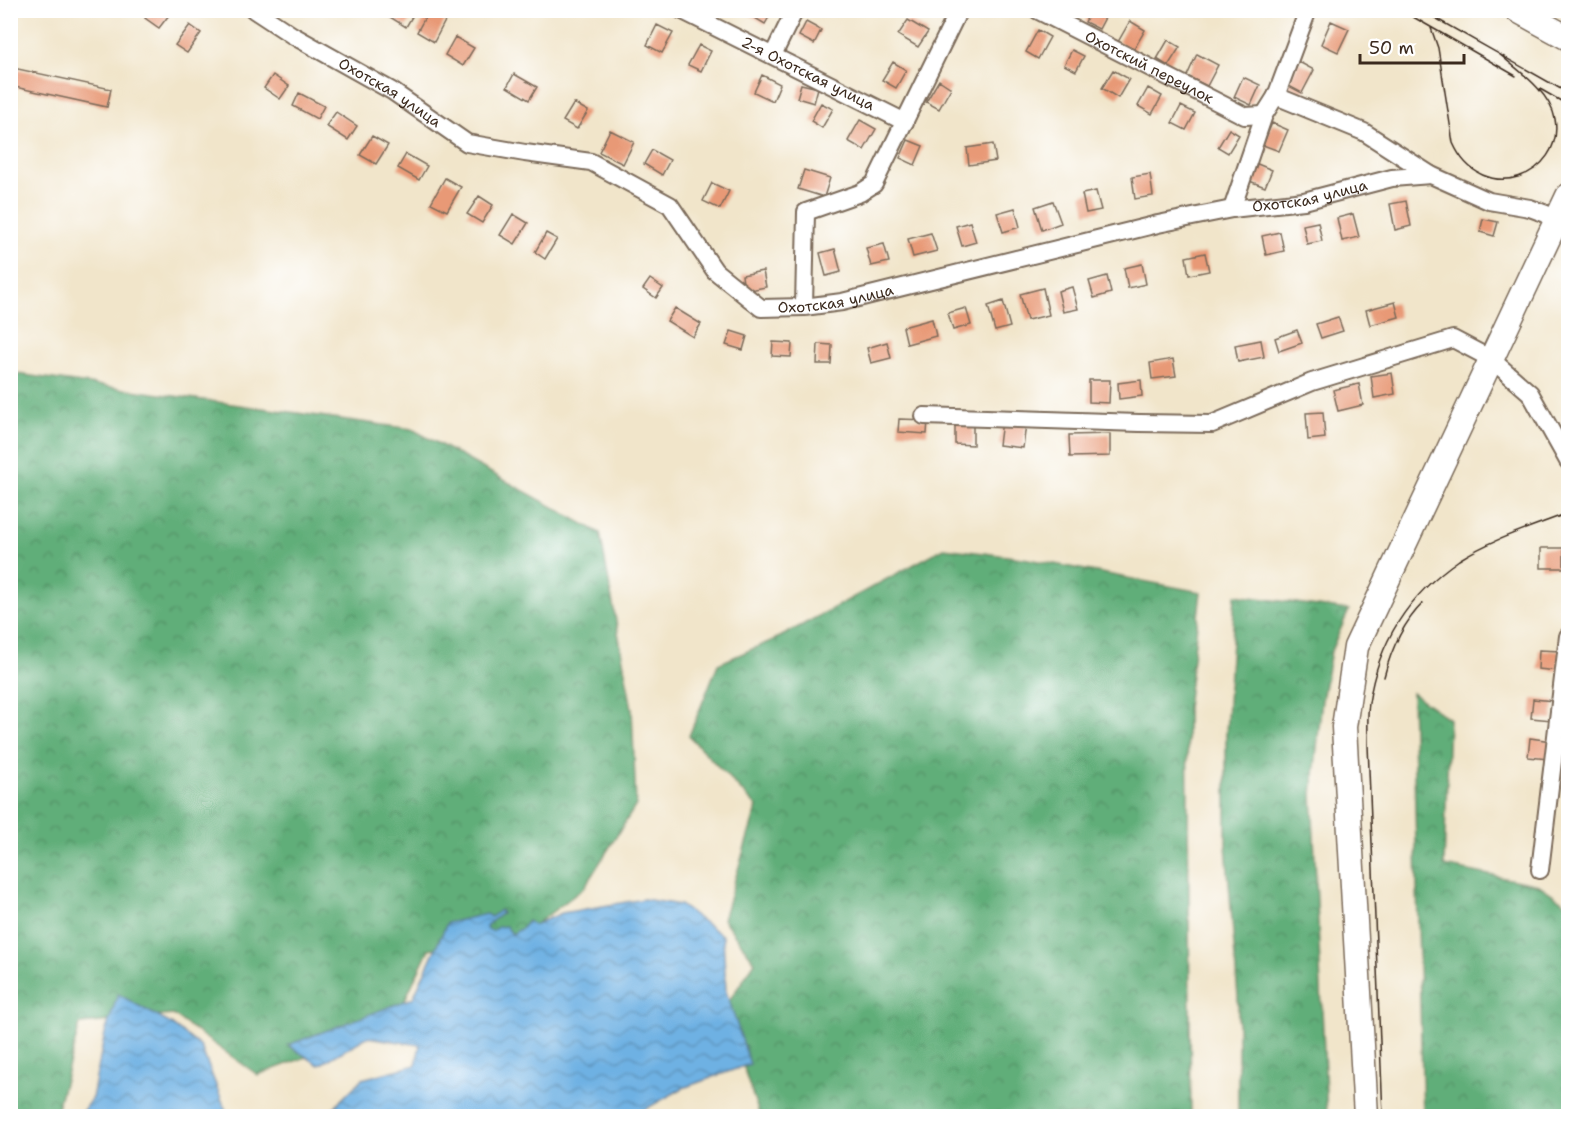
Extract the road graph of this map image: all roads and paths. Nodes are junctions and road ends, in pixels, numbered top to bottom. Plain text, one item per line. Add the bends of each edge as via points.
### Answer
1 (254, 10) edge
2 (681, 10) edge
3 (795, 10) edge
4 (959, 10) edge
5 (1037, 10) edge
6 (1308, 10) edge
7 (1517, 10) edge
8 (1568, 36) edge
9 (772, 55) junction
10 (1276, 96) junction
11 (1264, 115) junction
12 (905, 122) junction
13 (1431, 175) junction
14 (1569, 196) edge
15 (1232, 210) junction
16 (1557, 218) junction
17 (804, 307) junction
18 (1491, 358) junction
19 (924, 416) dead end
20 (1569, 460) edge
21 (1569, 636) edge
22 (1540, 870) dead end
23 (1366, 1116) edge

1 - 17 street, Охотская улица via 392,91 467,143 591,162 670,205 715,271 761,308
2 - 9 street, 2-я Охотская улица
3 - 9 street
4 - 12 street
5 - 11 street, Охотский переулок via 1245,116
6 - 10 street
7 - 8 main road
9 - 12 street, 2-я Охотская улица
10 - 11 street
10 - 13 street via 1364,132
11 - 15 street
12 - 17 street via 874,184 806,212
13 - 15 street, Охотская улица via 1392,178 1304,201
13 - 16 street via 1489,201 1530,208
14 - 16 main road
15 - 17 street, Охотская улица via 1158,224 842,302
16 - 18 main road
18 - 19 street via 1453,339 1312,382 1212,423
18 - 20 street via 1530,393
18 - 23 main road via 1356,647 1344,727
21 - 22 street

